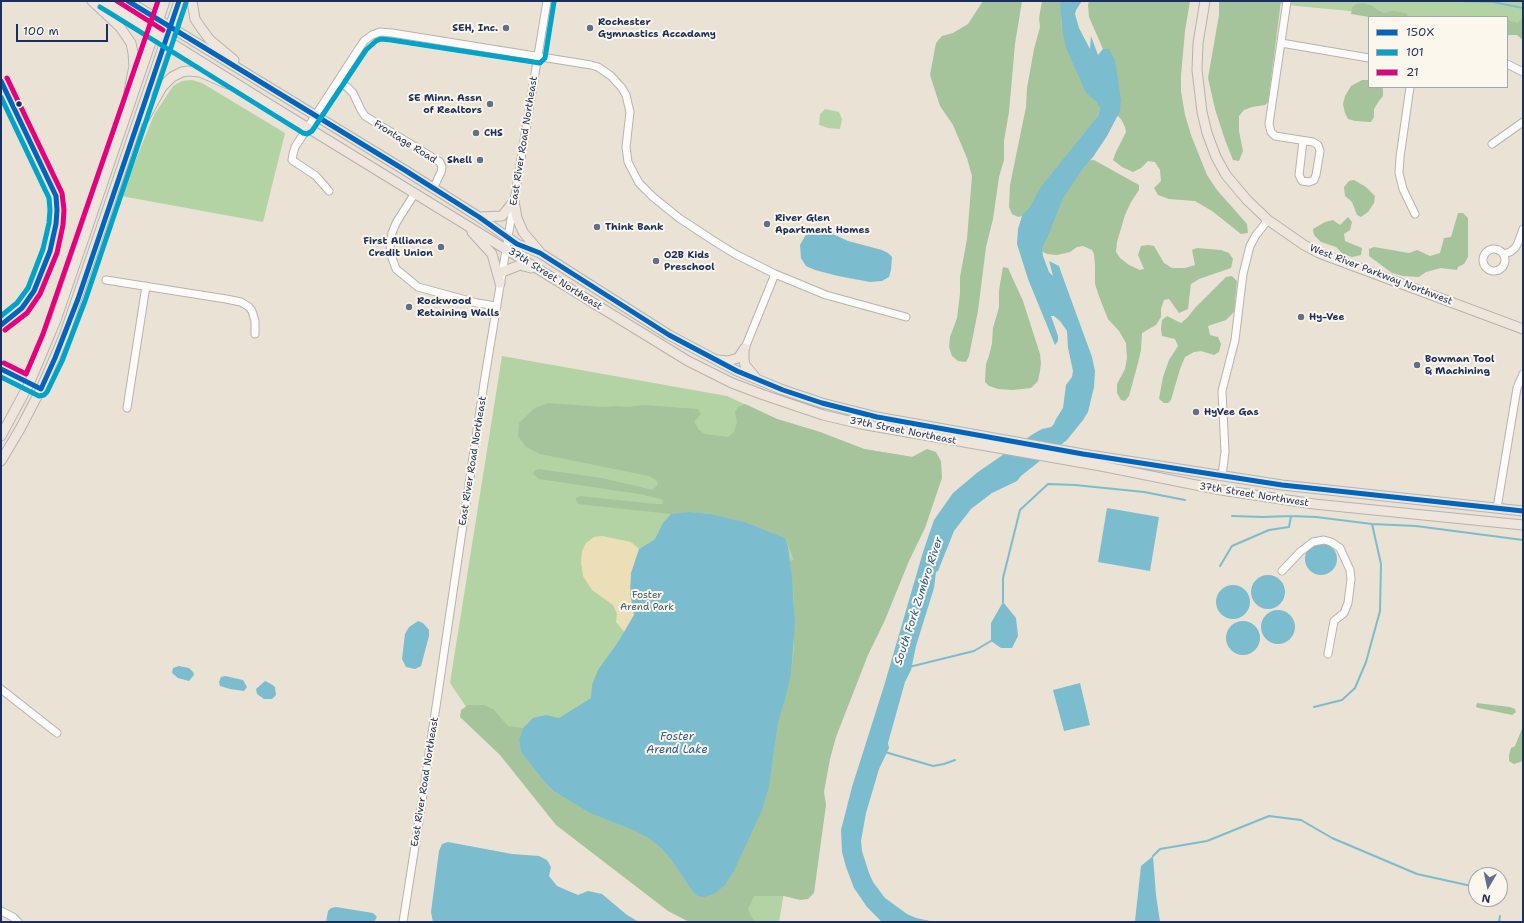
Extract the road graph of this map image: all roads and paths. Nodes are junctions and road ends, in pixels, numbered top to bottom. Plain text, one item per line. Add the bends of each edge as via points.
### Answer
1 (92, 1) edge
2 (104, 1) edge
3 (128, 1) edge
4 (165, 1) edge
5 (179, 1) edge
6 (192, 1) edge
7 (547, 1) edge
8 (1205, 1) edge
9 (1288, 1) edge
10 (158, 20) junction
11 (170, 27) junction
12 (154, 33) junction
13 (166, 40) junction
14 (1281, 43) junction
15 (538, 56) junction
16 (1368, 58) edge
17 (1508, 64) edge
18 (1523, 72) edge
19 (338, 82) junction
20 (1410, 88) edge
21 (273, 90) junction
22 (269, 104) junction
23 (315, 116) junction
24 (1523, 122) edge
25 (307, 127) junction
26 (1303, 141) junction
27 (1492, 144) dead end
28 (112, 159) junction
29 (125, 161) junction
30 (433, 189) junction
31 (329, 191) dead end
32 (415, 193) junction
33 (514, 202) junction
34 (1415, 214) dead end
35 (479, 217) junction
36 (1268, 220) junction
37 (468, 226) junction
38 (1523, 229) edge
39 (508, 238) junction
40 (506, 249) junction
41 (540, 253) junction
42 (1504, 254) dead end
43 (542, 271) junction
44 (502, 272) junction
45 (775, 274) junction
46 (106, 280) dead end
47 (500, 283) junction
48 (146, 286) junction
49 (497, 306) junction
50 (906, 317) dead end
51 (1523, 329) edge
52 (255, 334) dead end
53 (745, 348) junction
54 (697, 350) junction
55 (1523, 374) edge
56 (757, 379) junction
57 (127, 408) dead end
58 (1, 436) edge
59 (996, 439) joint
60 (987, 447) joint
61 (1, 461) edge
62 (1222, 476) junction
63 (1316, 489) junction
64 (1314, 504) junction
65 (1497, 508) junction
66 (1523, 511) edge
67 (1523, 524) edge
68 (1282, 572) dead end
69 (1328, 654) dead end
70 (1, 689) edge
71 (57, 733) dead end
72 (1, 911) edge
73 (18, 922) edge
74 (402, 922) edge

1 - 28 main road via 124,31 133,53 132,80
2 - 12 main road, 37th Street Northeast
3 - 10 main road, 37th Street Northeast
4 - 10 main road
5 - 11 main road
6 - 21 main road via 195,19 207,37
7 - 15 street, East River Road Northeast
8 - 36 main road, West River Parkway Northwest via 1198,43 1197,70 1205,126 1216,157 1226,175 1242,196
9 - 14 street
10 - 11 main road, 37th Street Northeast
10 - 12 main road
11 - 13 main road
11 - 21 main road, 37th Street Northeast
12 - 13 main road, 37th Street Northeast
12 - 28 main road
13 - 22 main road, 37th Street Northeast
13 - 29 main road
14 - 16 street
14 - 26 street via 1269,124 1275,136
15 - 19 street via 380,32 364,41
15 - 33 street, East River Road Northeast
15 - 45 street via 591,64 617,81 628,103 628,162 642,186 699,232
17 - 18 street
19 - 23 street
19 - 30 street, Frontage Road via 353,93 365,116 440,162 441,172
20 - 34 street via 1399,173 1403,189
21 - 23 main road, 37th Street Northeast
22 - 25 main road, 37th Street Northeast
22 - 29 main road via 206,74 182,72 167,82 156,96
23 - 25 street
23 - 30 main road, 37th Street Northeast
24 - 27 street
25 - 31 street via 295,147 292,160 316,176
25 - 32 main road, 37th Street Northeast
26 - 26 street via 1316,144 1320,149 1316,175 1314,180 1309,182 1302,181 1299,175
28 - 58 main road via 50,337 29,384
29 - 61 main road via 55,358 30,412
30 - 35 main road, 37th Street Northeast
32 - 37 main road, 37th Street Northeast
32 - 49 street via 392,232 391,255 396,269 418,287
33 - 35 main road via 502,216
33 - 39 street, East River Road Northeast
33 - 41 main road via 523,232
35 - 39 main road, 37th Street Northeast
36 - 51 main road, West River Parkway Northwest via 1304,245 1331,258
36 - 62 street via 1250,246 1235,340 1222,391 1225,452
37 - 40 main road, 37th Street Northeast
37 - 47 main road via 492,254
38 - 42 street via 1515,248
39 - 40 street, East River Road Northeast
39 - 41 main road, 37th Street Northeast
40 - 43 main road, 37th Street Northeast
40 - 44 street, East River Road Northeast
41 - 54 main road, 37th Street Northeast
43 - 44 main road via 520,265
43 - 60 main road, 37th Street Northeast via 688,361 746,388 823,415
44 - 47 street, East River Road Northeast
45 - 50 street via 826,295
45 - 53 street
46 - 48 street
47 - 49 street, East River Road Northeast
48 - 52 street via 241,302 252,311
48 - 57 street
49 - 74 street, East River Road Northeast
53 - 54 main road via 739,356 728,361 716,359
53 - 56 main road via 745,365
54 - 56 main road, 37th Street Northeast
55 - 65 street via 1517,388
56 - 59 main road, 37th Street Northeast via 803,397 852,411
59 - 62 main road, 37th Street Northwest
60 - 64 main road, 37th Street Northwest via 1221,490
62 - 63 main road, 37th Street Northwest
63 - 64 main road
63 - 65 main road, 37th Street Northwest
64 - 67 main road, 37th Street Northwest
65 - 66 main road, 37th Street Northwest
68 - 69 street via 1313,542 1324,540 1340,548 1350,570 1351,579 1344,613 1334,621
70 - 71 street
72 - 73 street

